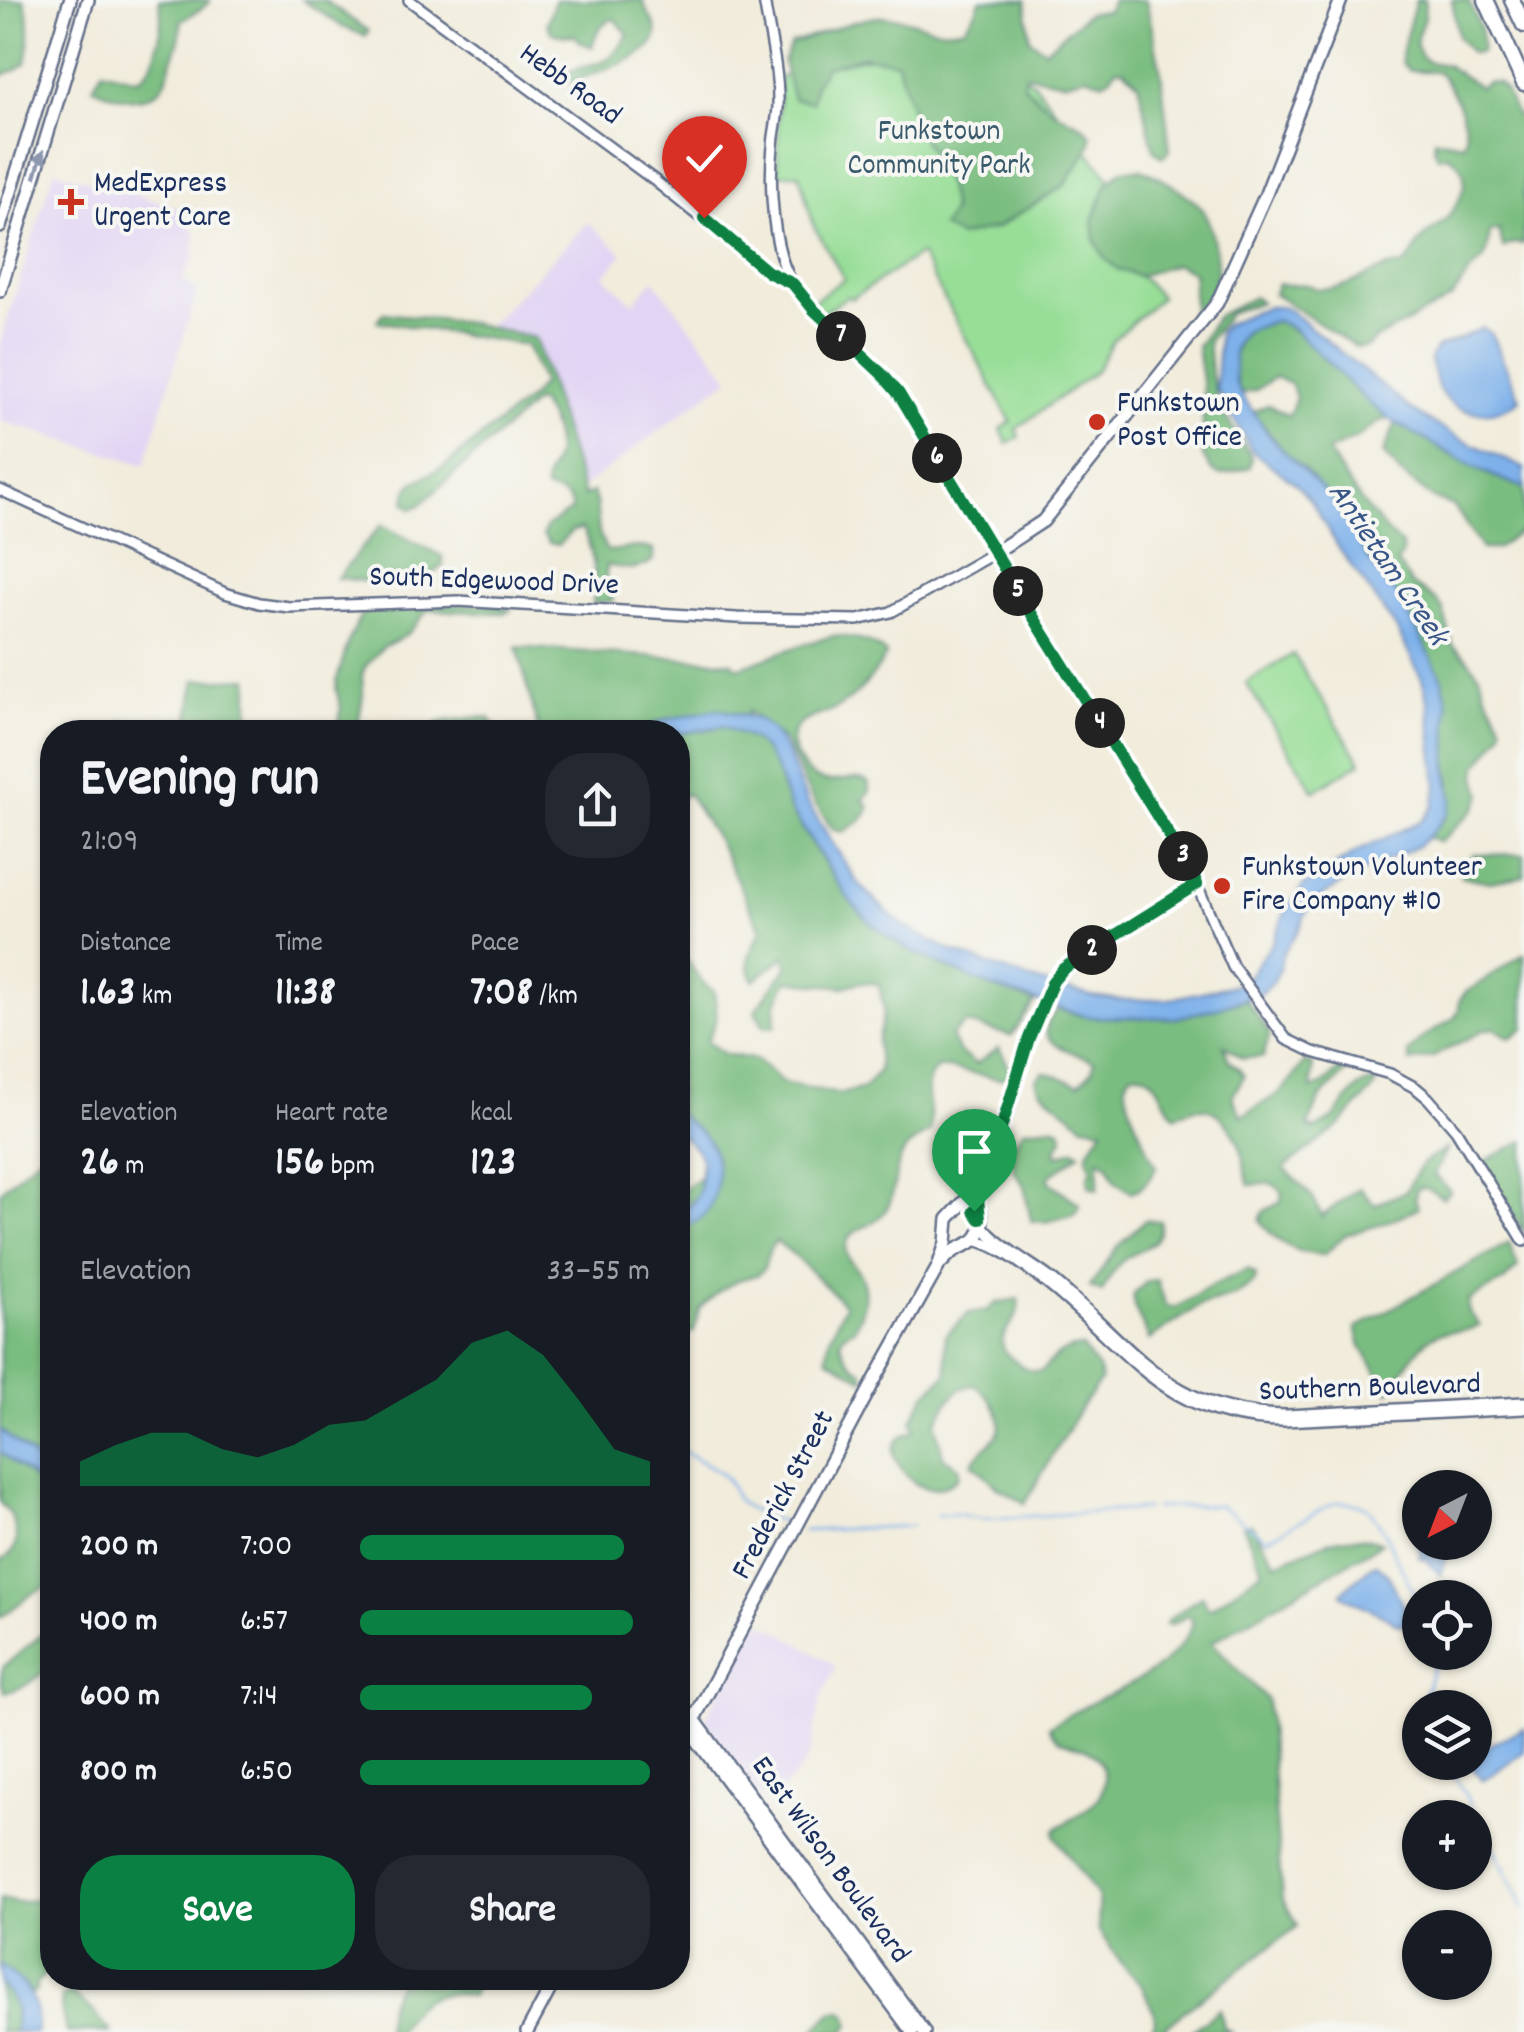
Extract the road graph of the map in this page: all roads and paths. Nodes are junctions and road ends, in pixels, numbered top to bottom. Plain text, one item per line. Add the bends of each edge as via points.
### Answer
1 (70, 0) edge
2 (88, 0) edge
3 (409, 0) edge
4 (764, 0) edge
5 (1341, 0) edge
6 (1486, 0) edge
7 (1512, 0) edge
8 (1524, 25) edge
9 (1524, 82) edge
10 (0, 226) edge
11 (793, 284) junction
12 (0, 291) edge
13 (0, 490) edge
14 (994, 553) junction
15 (1197, 884) junction
16 (977, 1188) junction
17 (956, 1210) junction
18 (981, 1222) junction
19 (946, 1230) junction
20 (1524, 1241) edge
21 (970, 1242) junction
22 (938, 1267) junction
23 (1524, 1406) edge
24 (691, 1724) junction
25 (707, 1753) junction
26 (734, 1773) junction
27 (550, 1990) edge
28 (527, 2032) edge
29 (912, 2032) edge
30 (924, 2032) edge

1 - 10 main road
12 -> 2 main road
3 - 11 main road, Hebb Road via 768,272
4 - 11 main road via 778,85 776,224
5 - 14 main road via 1266,194 1211,312 1050,512
6 - 9 highway
7 - 8 highway
11 - 14 main road via 891,384
13 - 14 main road, South Edgewood Drive via 225,593 289,607 458,601 858,620 892,612
14 - 15 main road
15 - 16 main road via 1053,981
15 - 20 main road via 1225,950 1280,1031 1293,1044 1390,1074 1428,1098 1456,1130
16 - 17 main road
16 - 18 main road
17 - 18 main road via 970,1209
17 - 19 main road
18 - 21 main road via 980,1236
18 - 23 main road, Southern Boulevard via 1154,1372 1214,1405 1257,1414
19 - 21 main road via 953,1240
19 - 22 main road, Frederick Street
21 - 22 main road, Frederick Street
21 - 23 main road, Southern Boulevard via 1014,1260 1172,1394 1214,1412 1284,1421
22 - 24 main road, Frederick Street
24 - 25 main road, East Wilson Boulevard
24 - 26 main road, East Wilson Boulevard
25 - 26 main road
25 - 29 main road, East Wilson Boulevard
26 - 30 main road, East Wilson Boulevard
27 - 28 main road

